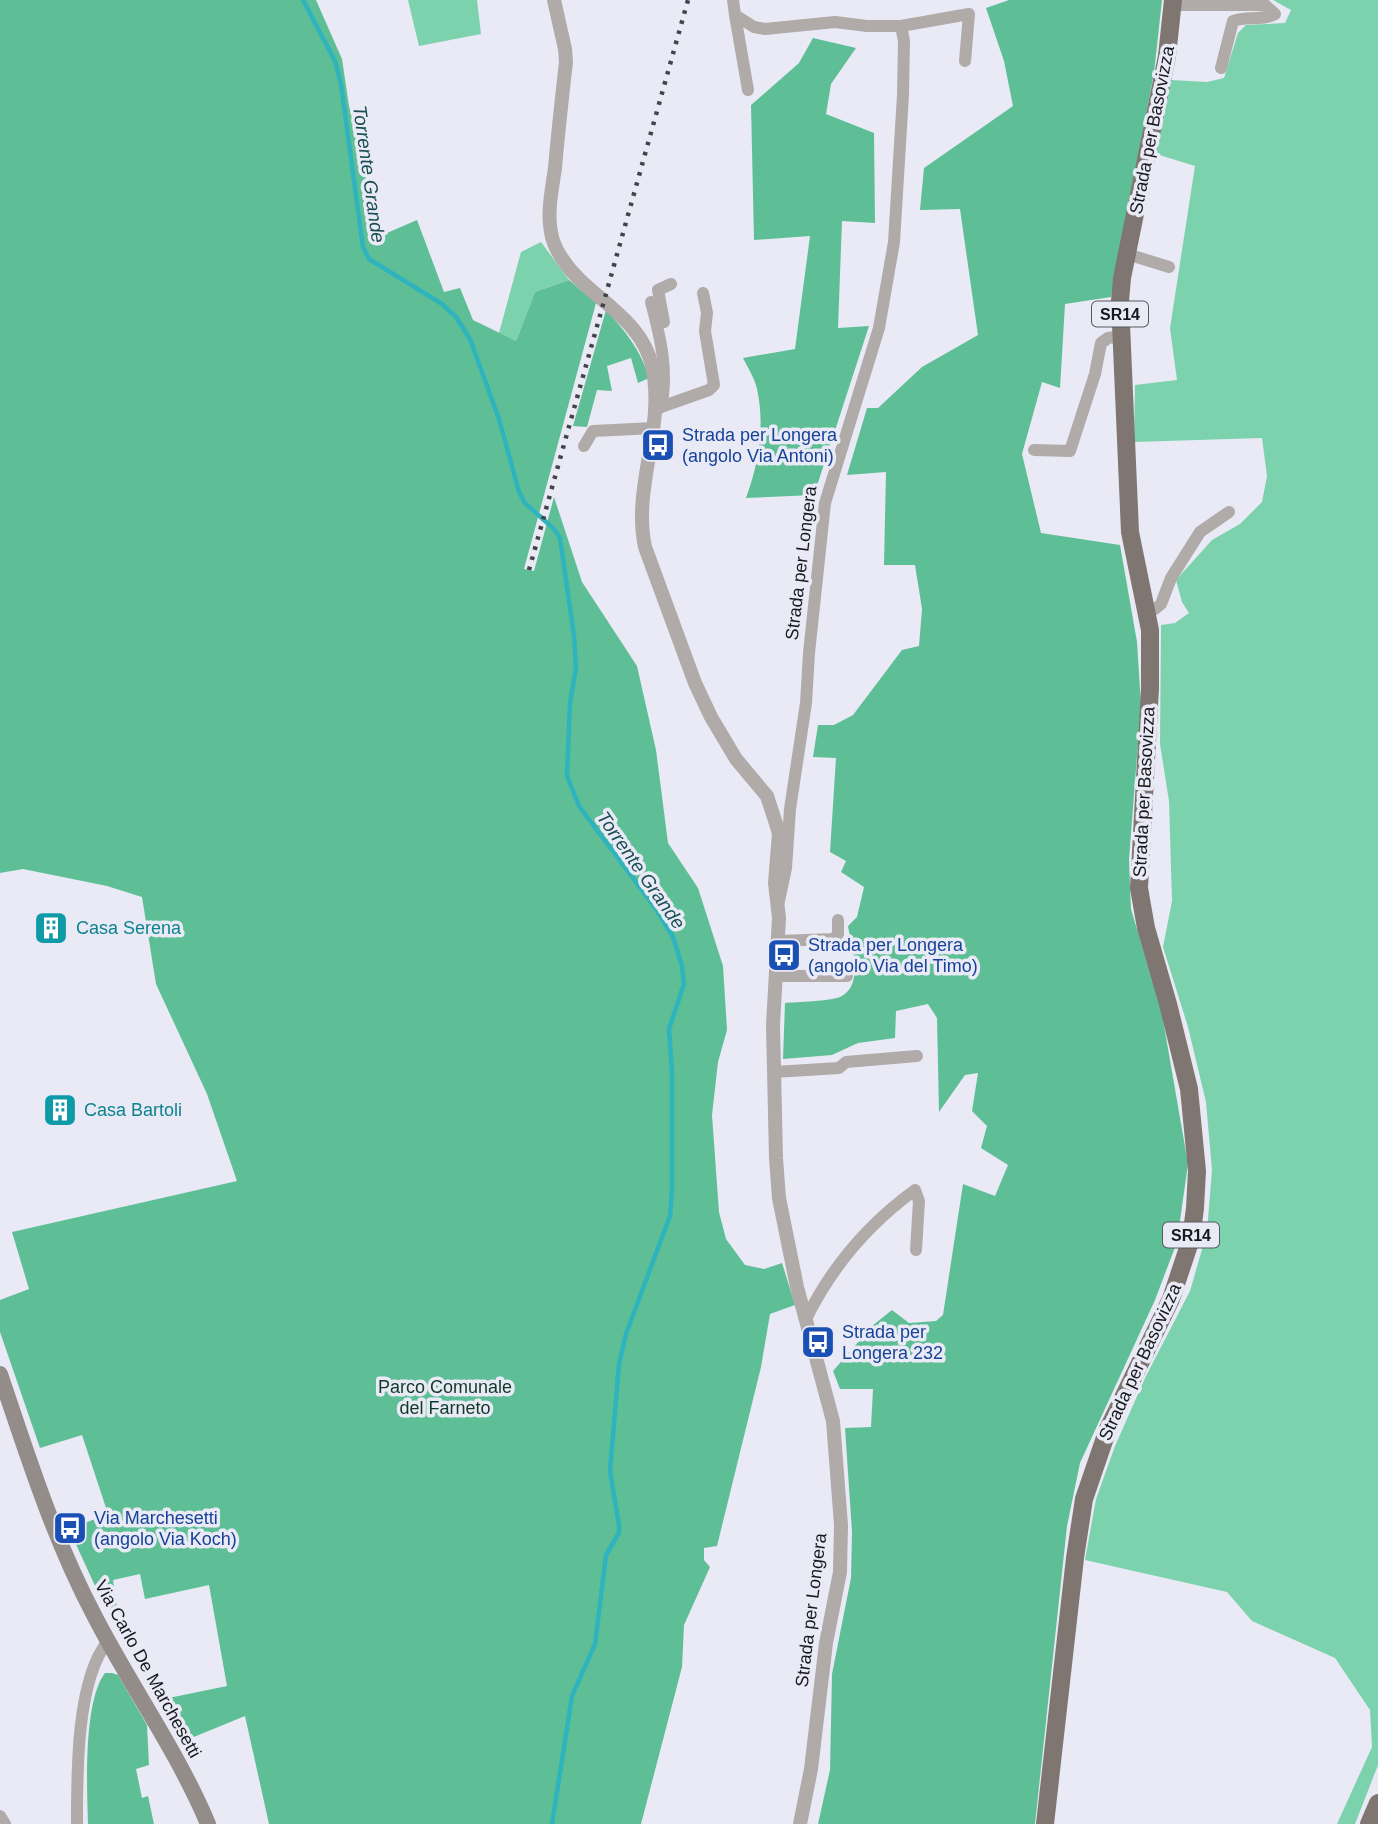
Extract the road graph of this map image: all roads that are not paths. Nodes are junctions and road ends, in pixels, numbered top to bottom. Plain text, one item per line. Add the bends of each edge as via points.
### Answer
1 (554, 0) edge
2 (733, 0) edge
3 (1173, 3) edge
4 (735, 15) junction
5 (901, 26) junction
6 (965, 61) dead end
7 (1221, 68) dead end
8 (748, 90) dead end
9 (1127, 254) junction
10 (1169, 267) dead end
11 (671, 284) dead end
12 (703, 293) dead end
13 (651, 302) dead end
14 (1121, 336) junction
15 (661, 338) junction
16 (658, 409) junction
17 (654, 428) junction
18 (584, 446) dead end
19 (1034, 450) dead end
20 (1229, 512) dead end
21 (1147, 611) junction
22 (779, 902) junction
23 (838, 920) dead end
24 (778, 941) junction
25 (775, 976) junction
26 (847, 976) dead end
27 (917, 1056) dead end
28 (774, 1072) junction
29 (916, 1250) dead end
30 (806, 1319) junction
31 (0, 1374) edge
32 (107, 1641) junction
33 (1378, 1803) edge
34 (0, 1816) edge
35 (5, 1824) edge
36 (77, 1824) edge
37 (208, 1824) edge
38 (800, 1824) edge
39 (1045, 1824) edge
40 (1369, 1824) edge

1 - 16 street, Strada per Longera via 566,62 551,236 577,278 615,310 644,347 653,368
2 - 4 street
3 - 7 street, Strada per Basovizza via 1265,5 1275,13 1233,21
3 - 9 main road, Strada per Basovizza / SR14 via 1167,56
4 - 5 street via 765,29 835,22
4 - 8 street
5 - 6 street via 969,14
5 - 22 street, Strada per Longera via 903,95 894,242 876,338 825,503 806,703
9 - 10 street
9 - 14 main road, Strada per Basovizza / SR14 via 1120,301
11 - 15 street via 659,290 665,325
12 - 16 street via 714,385
13 - 15 street
14 - 19 street via 1101,343 1070,451
14 - 21 main road, Strada per Basovizza / SR14 via 1130,532
15 - 16 street via 664,387
16 - 17 street, Strada per Longera
17 - 18 street via 593,431
17 - 22 street, Strada per Longera via 642,508 645,547 711,717 736,759 767,796 779,833 775,883
20 - 21 street via 1200,533 1171,578 1161,604
21 - 39 main road, Strada per Basovizza / SR14 via 1150,688 1139,888 1189,1089 1197,1171 1195,1208 1191,1239 1171,1299 1108,1429 1084,1500
22 - 24 street, Strada per Longera
23 - 24 street via 834,939
24 - 25 street, Strada per Longera
25 - 26 street
25 - 28 street, Strada per Longera
27 - 28 street
28 - 30 street, Strada per Longera via 779,1198
29 - 30 street via 919,1201 915,1189 864,1233
30 - 38 street, Strada per Longera via 833,1421 841,1537
31 - 32 main road, Via Carlo De Marchesetti via 56,1531
32 - 36 street via 93,1669 80,1732
32 - 37 main road, Via Carlo De Marchesetti via 183,1770
33 - 40 main road
34 - 35 street

